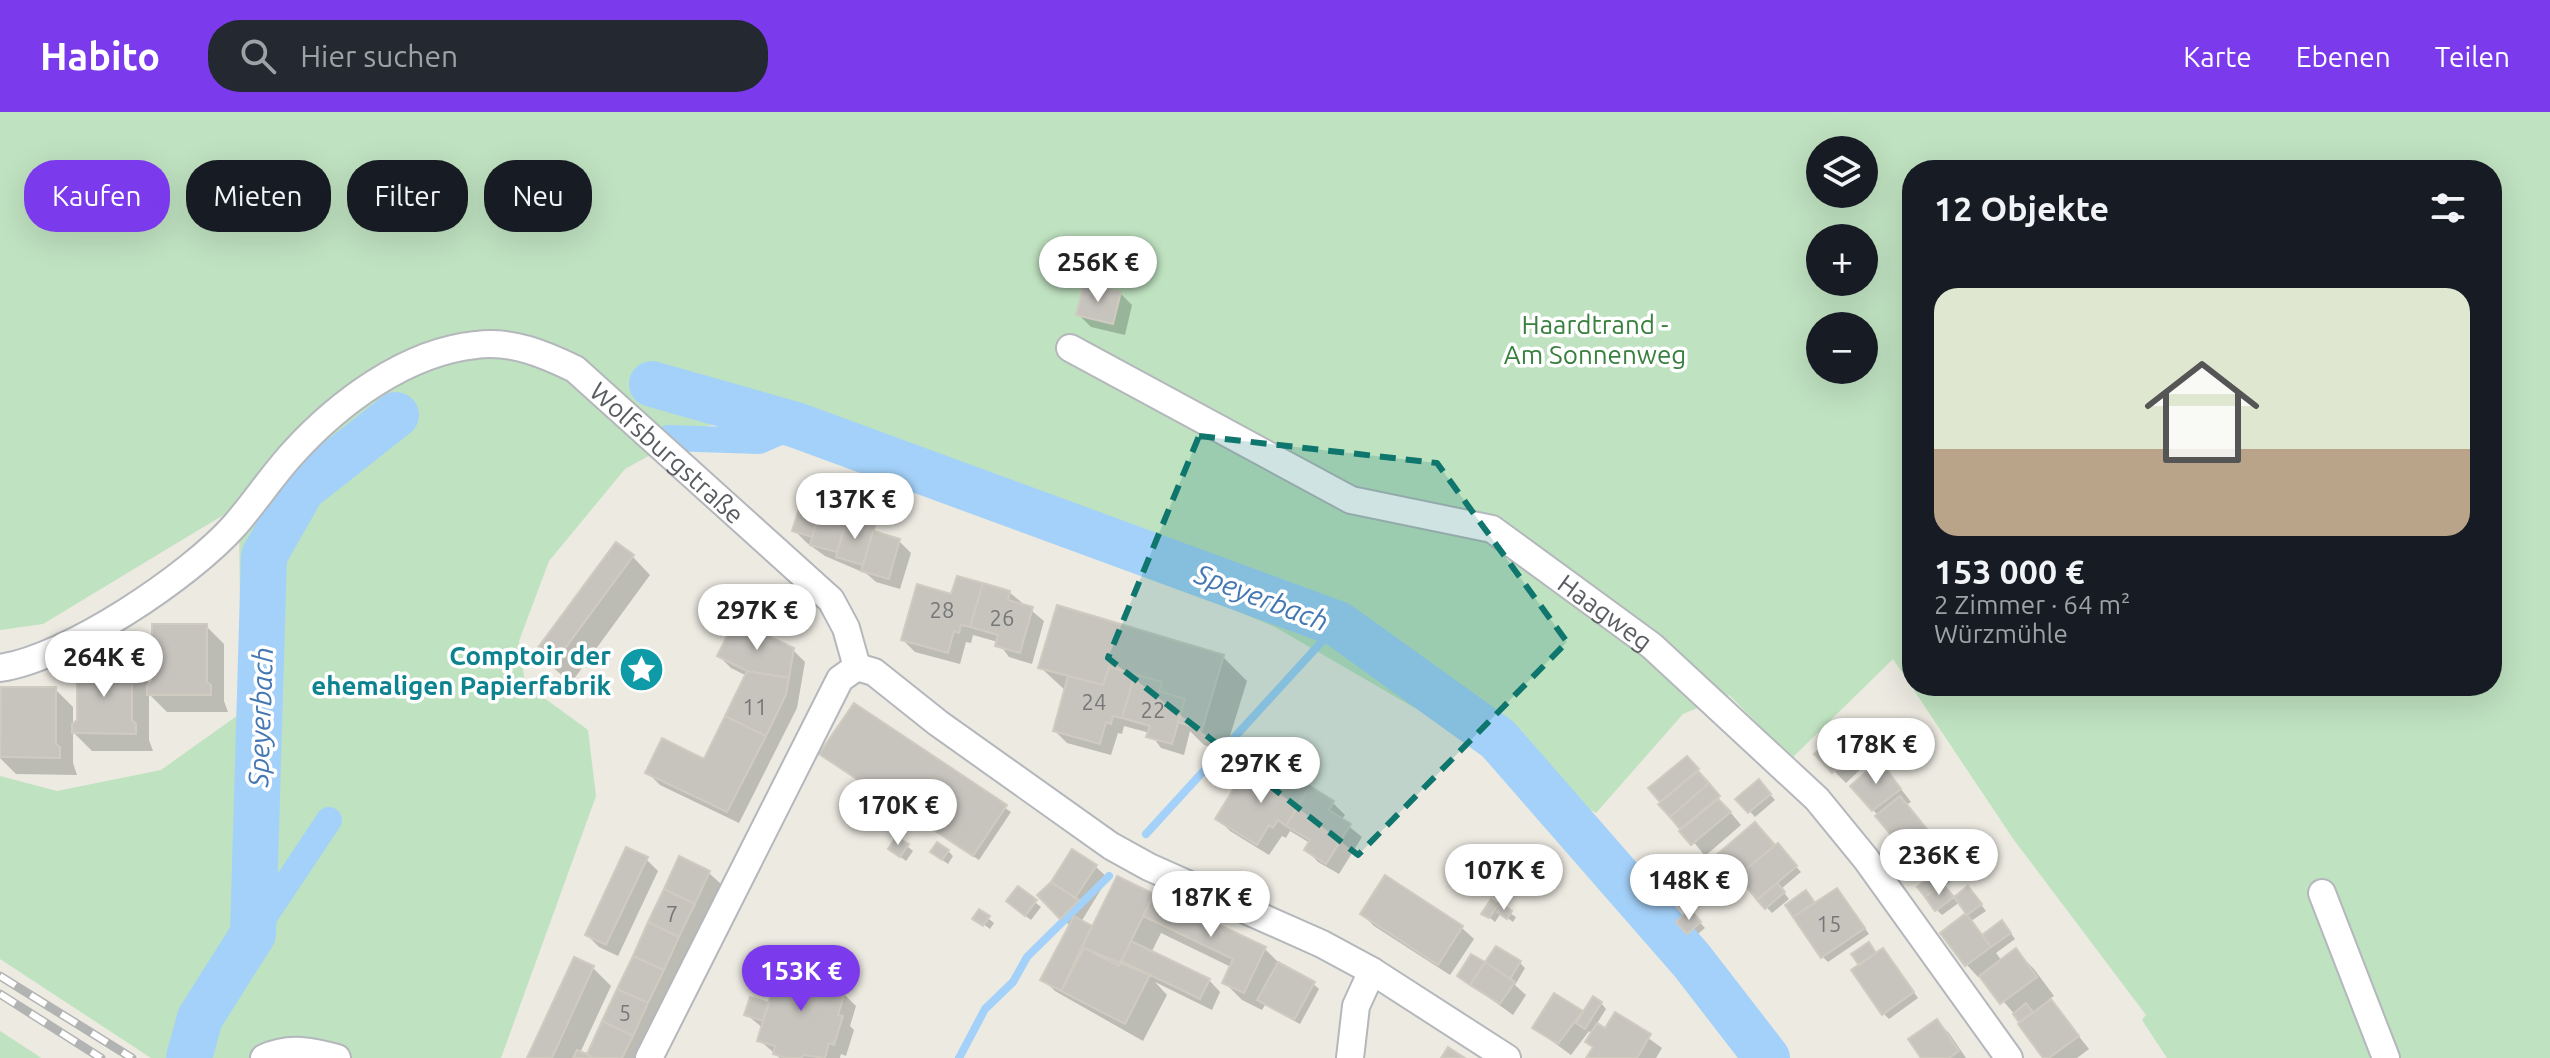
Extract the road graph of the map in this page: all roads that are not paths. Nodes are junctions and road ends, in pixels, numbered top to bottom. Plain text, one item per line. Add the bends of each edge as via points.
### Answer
1 (1070, 348) dead end
2 (857, 667) junction
3 (0, 668) edge
4 (2322, 893) dead end
5 (1372, 971) junction
6 (264, 1058) edge
7 (337, 1058) edge
8 (649, 1058) edge
9 (1350, 1058) edge
10 (1507, 1058) edge
11 (2009, 1058) edge
12 (2386, 1058) edge

1 - 11 street, Haagweg via 1351,500 1492,529 1652,646 1817,799
2 - 3 street, Wolfsburgstraße via 831,600 575,369 529,349 478,344 412,362 334,414 293,453 234,526 185,568 79,638
2 - 5 street via 874,672 1111,846
2 - 8 street via 840,679
4 - 12 street
5 - 9 street via 1356,1006
5 - 10 street
6 - 7 street via 277,1051 308,1050

